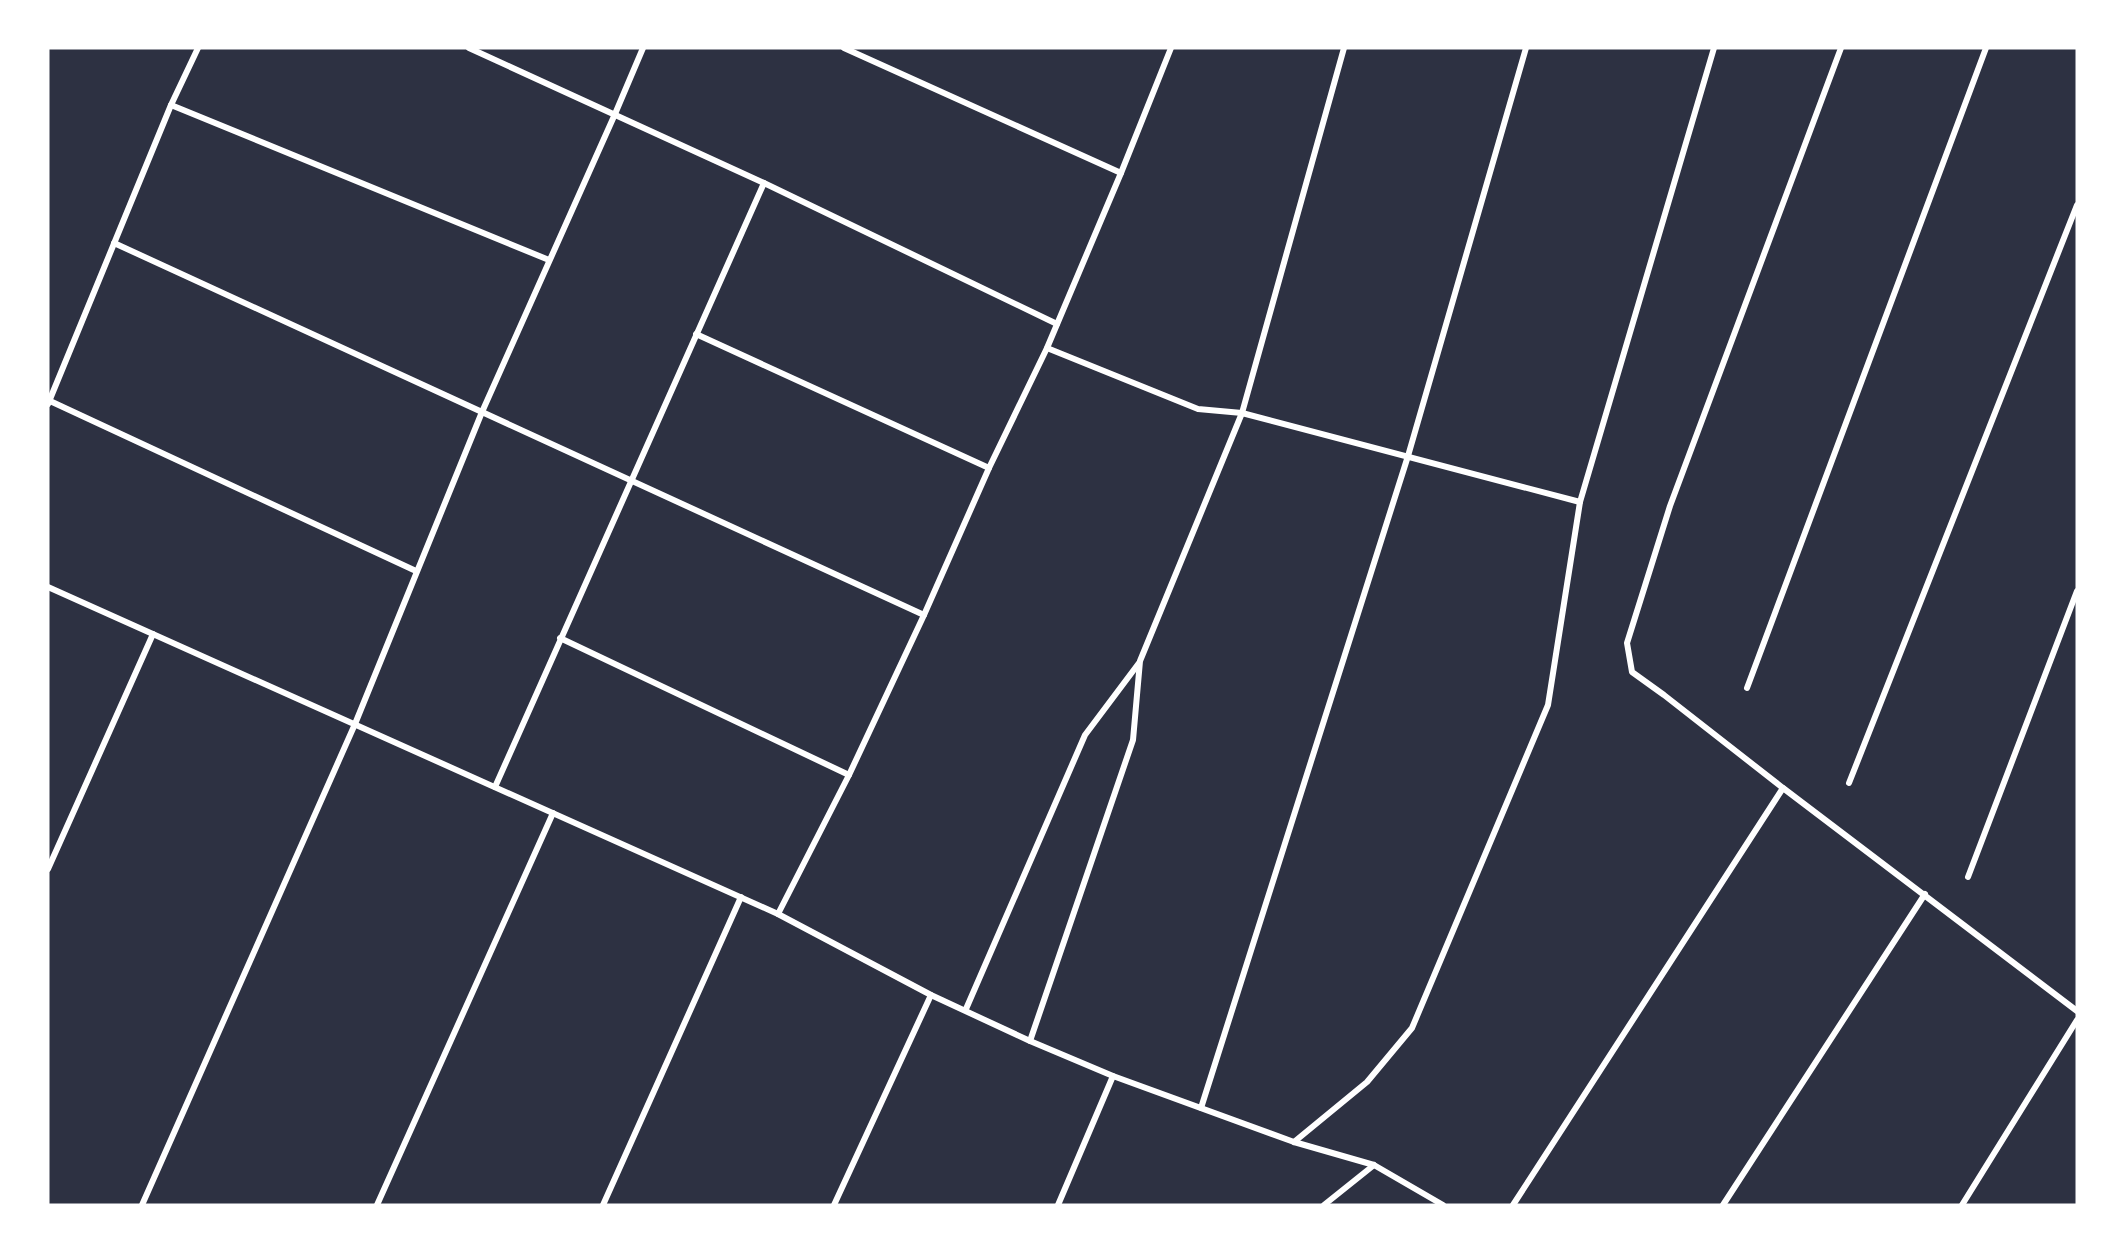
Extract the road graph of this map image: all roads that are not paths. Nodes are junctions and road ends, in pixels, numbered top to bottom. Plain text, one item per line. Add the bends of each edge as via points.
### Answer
1 (198, 48) edge
2 (469, 48) edge
3 (643, 48) edge
4 (844, 48) edge
5 (1171, 48) edge
6 (1344, 48) edge
7 (1526, 48) edge
8 (1714, 48) edge
9 (1841, 48) edge
10 (1986, 48) edge
11 (171, 105) junction
12 (615, 114) junction
13 (1121, 173) junction
14 (764, 183) junction
15 (2077, 205) edge
16 (114, 243) junction
17 (549, 260) junction
18 (1057, 324) junction
19 (696, 334) junction
20 (1047, 348) junction
21 (49, 403) edge
22 (482, 412) junction
23 (1242, 412) junction
24 (1408, 456) junction
25 (989, 468) junction
26 (631, 480) junction
27 (1580, 502) junction
28 (416, 571) junction
29 (48, 587) edge
30 (2077, 591) edge
31 (924, 615) junction
32 (153, 634) junction
33 (561, 638) junction
34 (1140, 661) junction
35 (1746, 688) dead end
36 (355, 724) junction
37 (849, 776) junction
38 (1849, 783) dead end
39 (495, 787) junction
40 (1784, 788) junction
41 (554, 813) junction
42 (48, 869) edge
43 (1968, 877) dead end
44 (1926, 894) junction
45 (741, 897) junction
46 (778, 914) junction
47 (931, 995) junction
48 (966, 1009) junction
49 (2077, 1011) edge
50 (2077, 1020) edge
51 (1030, 1041) junction
52 (1113, 1076) junction
53 (1201, 1108) junction
54 (1294, 1142) junction
55 (1374, 1165) junction
56 (142, 1205) edge
57 (377, 1205) edge
58 (603, 1205) edge
59 (834, 1205) edge
60 (1058, 1205) edge
61 (1324, 1205) edge
62 (1443, 1205) edge
63 (1513, 1205) edge
64 (1723, 1205) edge
65 (1962, 1205) edge

1 - 11 street
2 - 12 street
3 - 12 street
4 - 13 street
5 - 13 street
6 - 23 street
7 - 24 street
8 - 27 street
9 - 40 street via 1675,495 1627,643 1632,672
10 - 35 street
11 - 16 street
11 - 17 street
12 - 14 street
12 - 17 street
13 - 18 street
14 - 18 street
14 - 19 street
15 - 38 street
16 - 21 street
16 - 22 street
17 - 22 street
18 - 20 street
19 - 25 street
19 - 26 street
20 - 23 street via 1198,409
20 - 25 street
21 - 28 street
22 - 26 street
22 - 28 street
23 - 24 street
23 - 34 street
24 - 27 street
24 - 53 street
25 - 31 street
26 - 31 street
26 - 33 street
27 - 54 street via 1548,705 1412,1028 1367,1082
28 - 36 street
29 - 32 street
30 - 43 street
31 - 37 street
32 - 36 street
32 - 42 street
33 - 37 street
33 - 39 street
34 - 48 street via 1085,735
34 - 51 street via 1133,740
36 - 39 street
36 - 56 street
37 - 46 street
39 - 41 street
40 - 44 street
40 - 63 street
41 - 45 street
41 - 57 street
44 - 49 street
44 - 64 street
45 - 46 street
45 - 58 street
46 - 47 street
47 - 48 street
47 - 59 street
48 - 51 street
50 - 65 street
51 - 52 street
52 - 53 street
52 - 60 street
53 - 54 street
54 - 55 street
55 - 61 street
55 - 62 street

